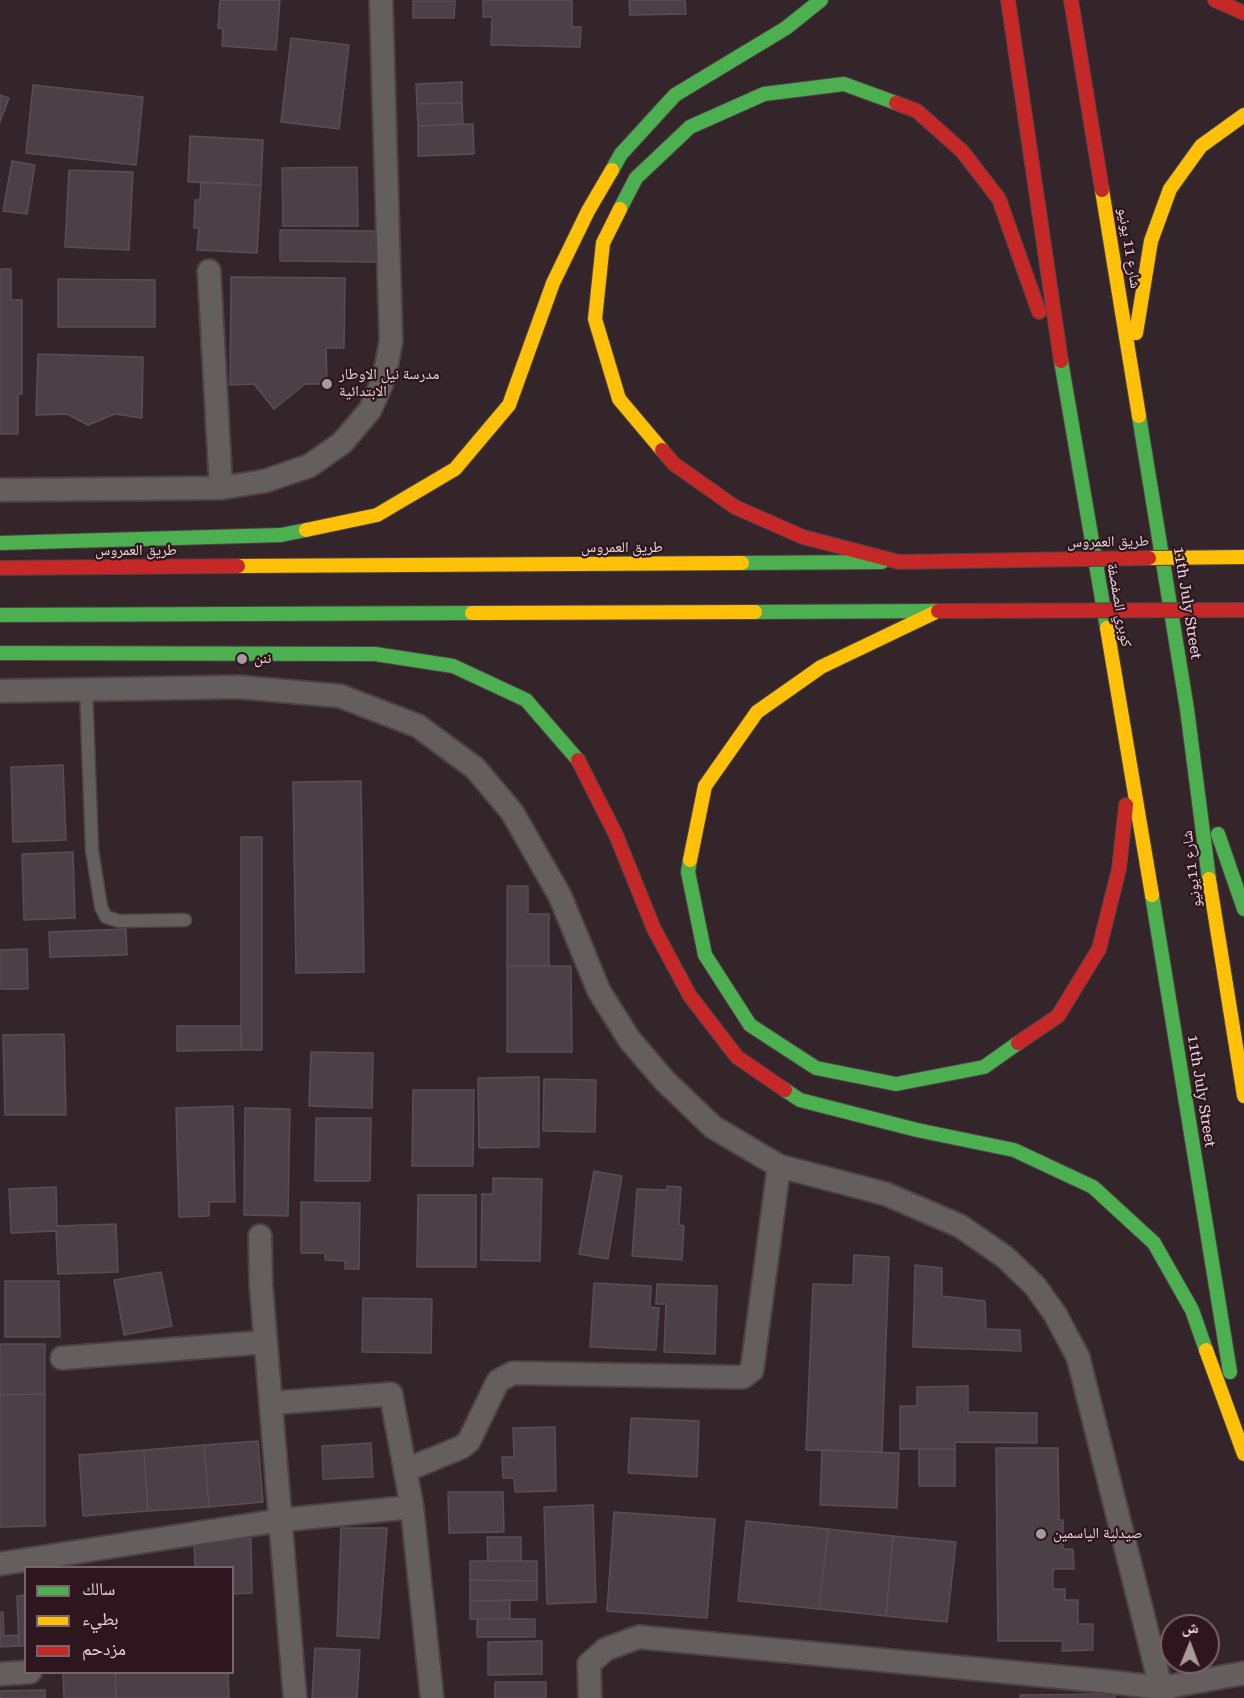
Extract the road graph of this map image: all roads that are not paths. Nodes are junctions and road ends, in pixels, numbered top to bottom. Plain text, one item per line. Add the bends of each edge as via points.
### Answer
1 (381, 0) edge
2 (821, 0) edge
3 (1008, 0) edge
4 (1071, 0) edge
5 (1215, 0) edge
6 (1244, 13) edge
7 (1244, 115) edge
8 (209, 271) dead end
9 (1132, 370) junction
10 (1066, 393) junction
11 (221, 488) junction
12 (0, 490) edge
13 (1154, 502) joint
14 (0, 543) edge
15 (1244, 557) edge
16 (899, 562) junction
17 (0, 568) edge
18 (1244, 610) edge
19 (938, 611) junction
20 (0, 615) edge
21 (0, 653) edge
22 (86, 688) junction
23 (0, 691) edge
24 (1187, 709) joint
25 (1125, 733) joint
26 (1130, 761) junction
27 (1197, 775) junction
28 (1244, 909) edge
29 (185, 920) dead end
30 (1244, 1096) edge
31 (779, 1166) junction
32 (260, 1236) dead end
33 (266, 1342) junction
34 (62, 1358) dead end
35 (272, 1402) junction
36 (1244, 1454) edge
37 (406, 1470) junction
38 (412, 1507) junction
39 (282, 1520) junction
40 (0, 1564) edge
41 (24, 1672) edge
42 (1244, 1673) edge
43 (0, 1674) edge
44 (1162, 1693) edge
45 (296, 1698) edge
46 (432, 1698) edge
47 (590, 1698) edge

1 - 11 street via 391,341 384,378 370,410 342,443 309,466 265,481
2 - 14 main road via 786,28 675,96 621,154 553,283 508,405 455,469 377,515 281,535
3 - 10 main road
4 - 9 main road, شارع 11 يونيو
5 - 6 main road
7 - 9 main road via 1201,146 1170,189 1151,241
8 - 11 street
9 - 13 main road, شارع 11 يونيو
10 - 16 main road via 999,199 962,151 917,111 844,84 764,94 690,128 636,178 603,243 595,319 619,399 674,464 735,507 803,537
10 - 25 main road, كوبري الصفصفة
11 - 12 street
13 - 24 main road, 11th July Street
15 - 16 main road, طريق العمروس, bridge
16 - 17 main road, طريق العمروس
18 - 19 main road, bridge
19 - 20 main road
19 - 26 main road via 821,667 757,712 705,786 688,872 705,955 750,1025 816,1068 896,1084 984,1067 1058,1016 1099,949 1119,869
21 - 36 main road via 375,654 453,666 526,700 582,764 654,929 690,996 737,1057 800,1100 1014,1150 1093,1187 1154,1243 1186,1300
22 - 23 street
22 - 29 lane via 92,850 100,906 106,917 119,921
22 - 31 street via 239,687 340,696 418,726 475,768 512,812 560,896 599,991 629,1039 713,1127
24 - 27 main road, شارع 11يونيو
25 - 26 main road, 11th July Street
26 - 36 main road, 11th July Street
27 - 28 main road
27 - 30 main road, شارع 11يونيو via 1213,911
31 - 37 street via 752,1370 743,1377 513,1373 498,1381 462,1448
31 - 44 street via 886,1194 960,1226 1005,1257 1035,1286 1078,1357
32 - 33 street
33 - 34 street
33 - 35 street
35 - 37 street via 391,1394
35 - 39 street
37 - 38 street
38 - 39 street
38 - 46 street
39 - 40 street
39 - 45 street
41 - 43 street
42 - 44 street
44 - 47 street via 639,1637 606,1649 589,1664

